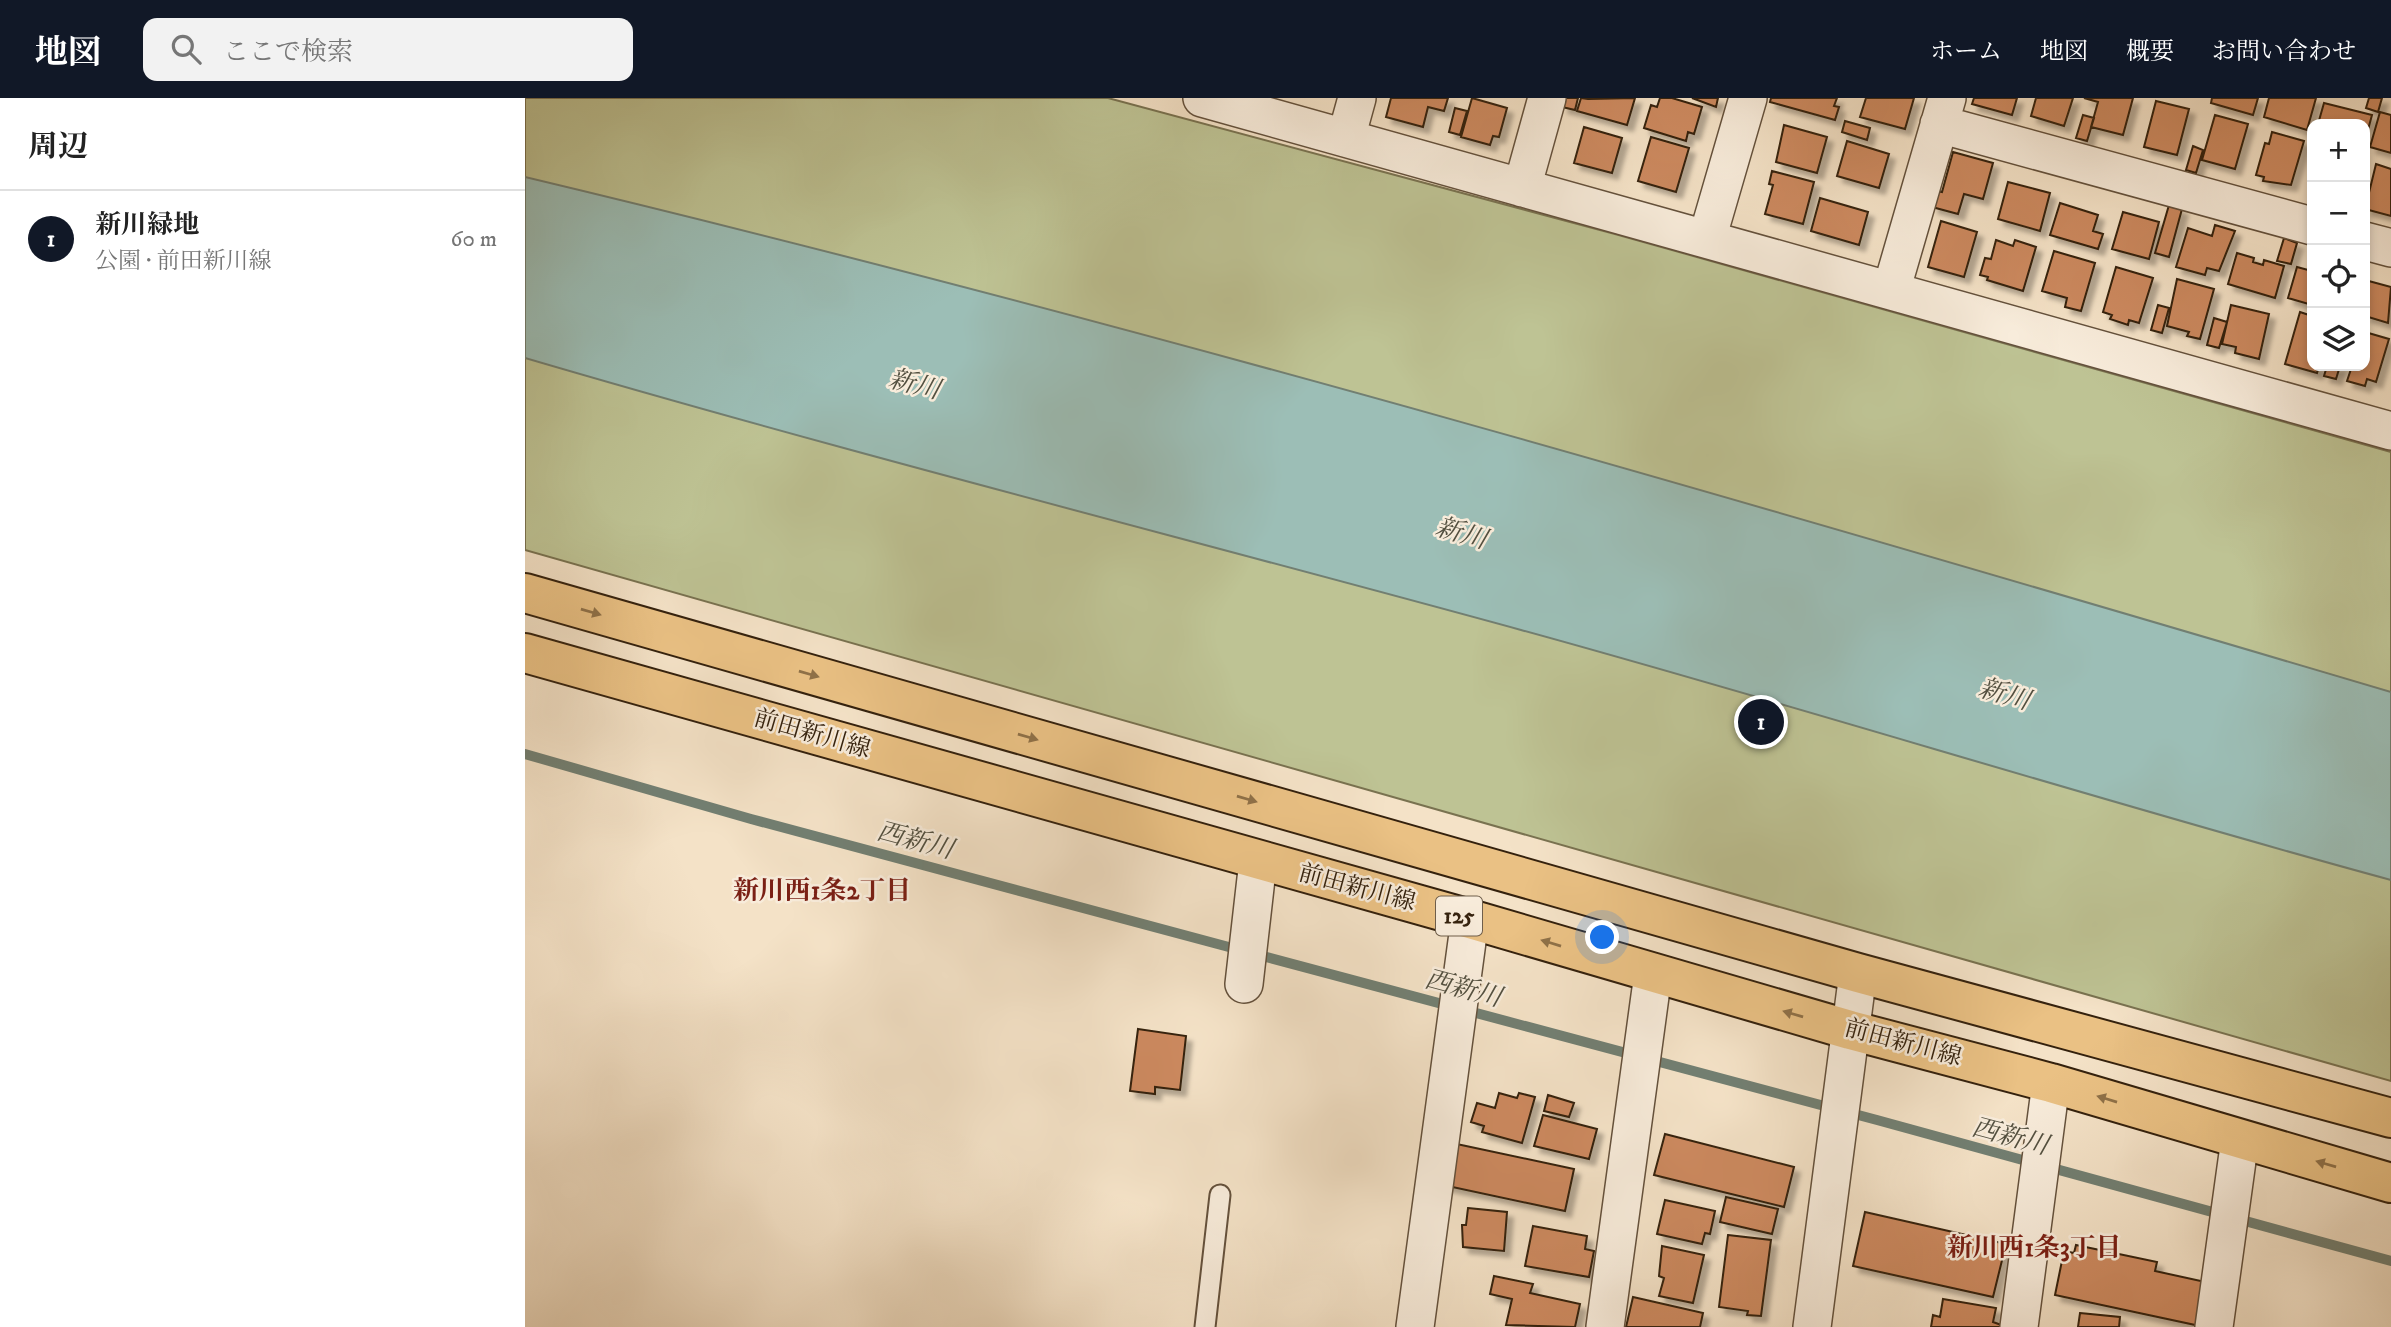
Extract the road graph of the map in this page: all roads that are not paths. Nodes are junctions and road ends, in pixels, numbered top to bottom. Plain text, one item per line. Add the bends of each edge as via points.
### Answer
1 (1202, 98) edge
2 (1357, 98) edge
3 (1547, 98) edge
4 (1748, 98) edge
5 (1943, 111) edge
6 (1346, 138) junction
7 (1522, 188) junction
8 (2307, 224) edge
9 (1707, 239) junction
10 (2370, 242) edge
11 (2391, 248) edge
12 (1891, 291) junction
13 (2391, 431) edge
14 (525, 593) edge
15 (525, 653) edge
16 (1258, 861) junction
17 (1470, 919) junction
18 (1858, 973) junction
19 (1653, 974) junction
20 (1244, 984) dead end
21 (1850, 1030) junction
22 (2051, 1083) junction
23 (2391, 1118) edge
24 (2240, 1139) junction
25 (2391, 1183) edge
26 (1220, 1195) dead end
27 (1205, 1327) edge
28 (1415, 1327) edge
29 (1605, 1327) edge
30 (1812, 1327) edge
31 (2019, 1327) edge
32 (2214, 1327) edge

1 - 6 street
2 - 6 street
3 - 7 street
4 - 9 street
5 - 8 street
5 - 12 street
6 - 7 street
7 - 9 street
9 - 12 street
10 - 11 street
12 - 13 street
14 -> 18 main road, 125
15 - 16 main road, 前田新川線 / 125
16 - 17 main road, 前田新川線 / 125
16 - 20 street
19 -> 17 main road, 前田新川線 / 125
17 - 28 street
18 - 21 street
18 - 23 main road, 125
21 -> 19 main road, 前田新川線 / 125
19 - 29 street
21 - 22 main road, 前田新川線 / 125
21 - 30 street
24 -> 22 main road, 前田新川線 / 125
22 - 31 street
25 -> 24 main road, 前田新川線 / 125
24 - 32 street
26 - 27 lane

